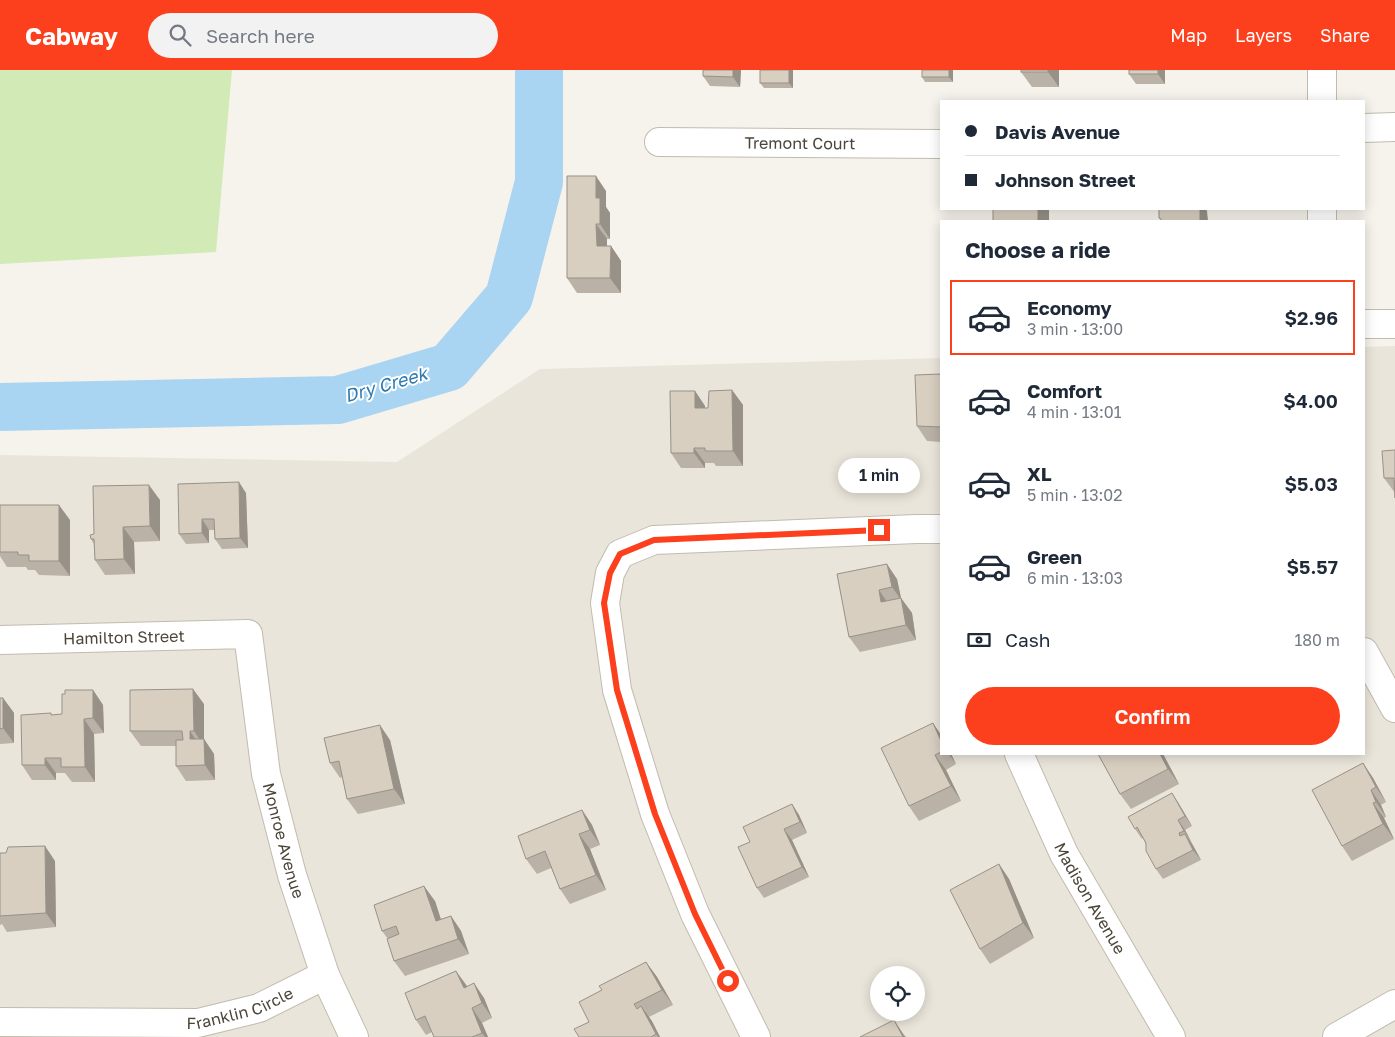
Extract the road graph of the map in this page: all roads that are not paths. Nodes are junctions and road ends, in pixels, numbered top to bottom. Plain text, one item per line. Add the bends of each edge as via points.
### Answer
1 (1322, 70) edge
2 (1322, 100) edge
3 (1395, 127) edge
4 (1365, 128) edge
5 (659, 142) dead end
6 (940, 144) edge
7 (1365, 324) edge
8 (1395, 324) edge
9 (940, 529) edge
10 (248, 634) joint
11 (0, 640) edge
12 (1365, 654) edge
13 (1395, 708) edge
14 (1019, 755) edge
15 (325, 975) junction
16 (1395, 1004) edge
17 (0, 1022) edge
18 (354, 1037) edge
19 (756, 1037) edge
20 (1171, 1037) edge
21 (1336, 1037) edge

1 - 2 street
3 - 4 street
5 - 6 street, Tremont Court
7 - 8 street
9 - 19 street via 654,540 620,554 610,573 604,603 617,690 655,814 695,914
10 - 11 street, Hamilton Street
10 - 15 street, Monroe Avenue via 266,774 292,875
12 - 13 street
14 - 20 street, Madison Avenue via 1064,854
15 - 17 street, Franklin Circle via 258,1008 198,1023
15 - 18 street, Monroe Avenue
16 - 21 street

